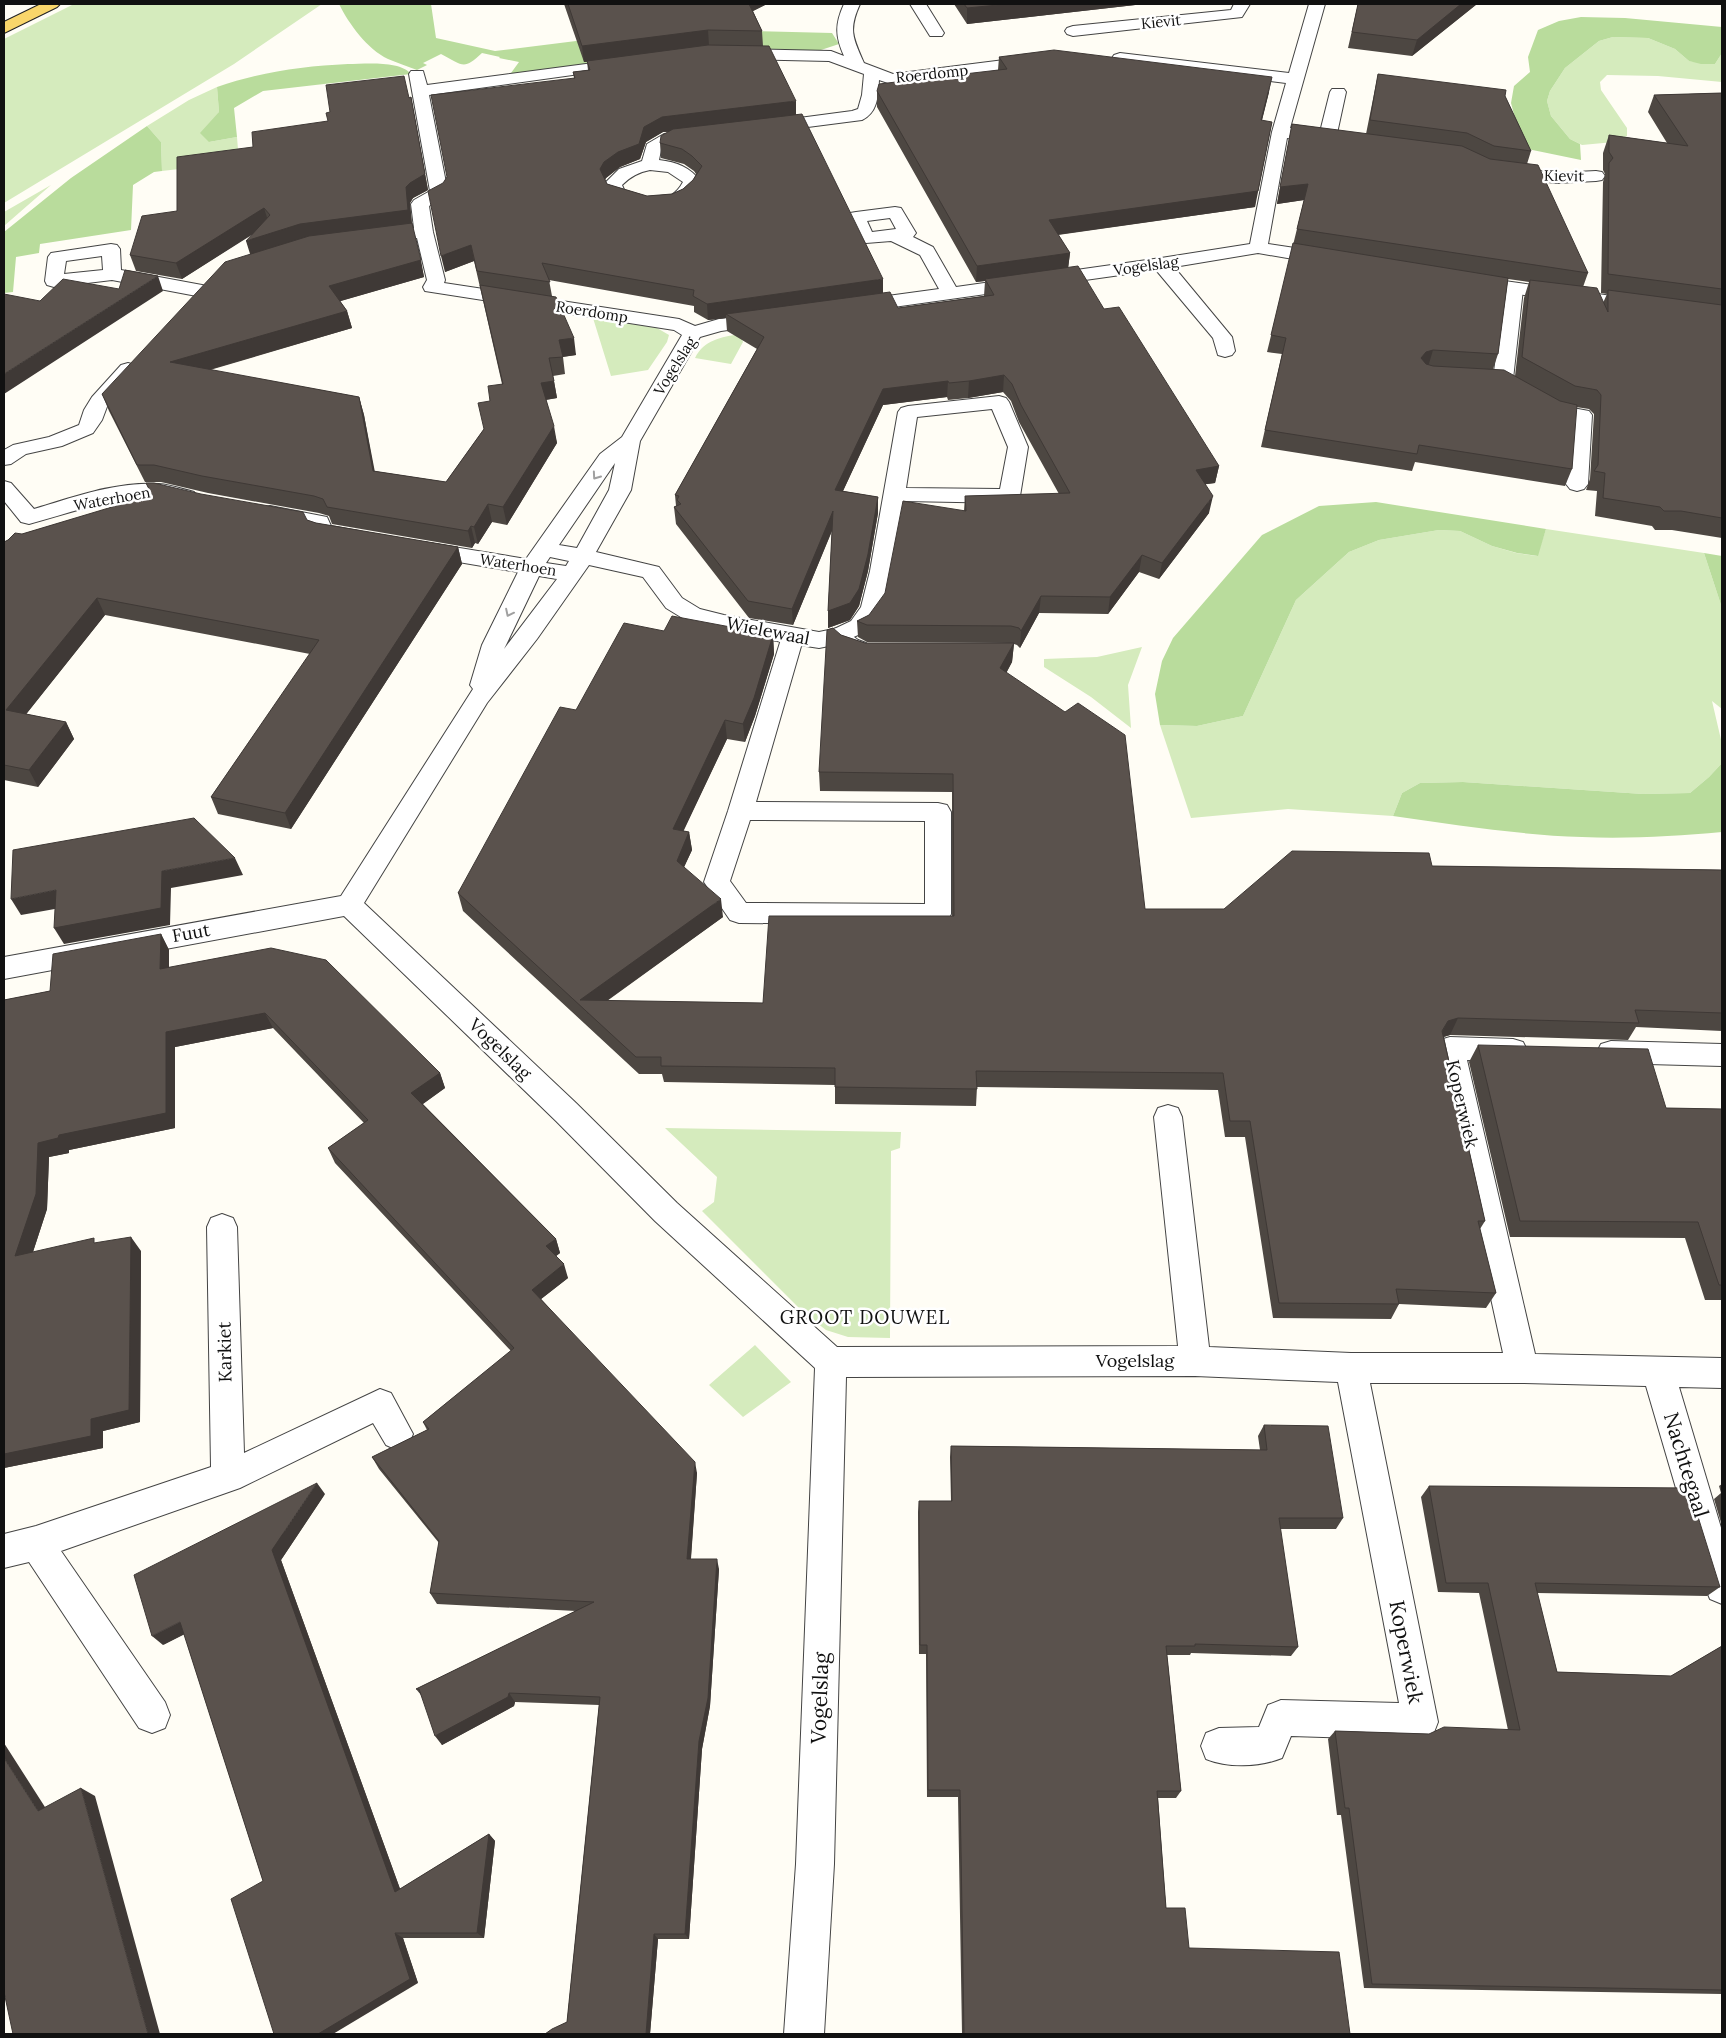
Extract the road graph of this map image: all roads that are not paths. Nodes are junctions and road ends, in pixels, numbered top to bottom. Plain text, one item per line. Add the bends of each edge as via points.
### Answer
1 (52, 4) edge
2 (852, 4) edge
3 (918, 4) edge
4 (1242, 4) edge
5 (1317, 4) edge
6 (4, 28) edge
7 (1073, 31) dead end
8 (936, 33) dead end
9 (719, 53) edge
10 (1106, 56) edge
11 (1050, 59) edge
12 (637, 62) edge
13 (864, 69) junction
14 (1295, 79) junction
15 (1338, 92) dead end
16 (754, 129) edge
17 (1280, 132) junction
18 (707, 134) edge
19 (1327, 138) junction
20 (1346, 141) edge
21 (650, 165) dead end
22 (1485, 169) edge
23 (1596, 176) dead end
24 (424, 232) junction
25 (894, 235) dead end
26 (358, 241) edge
27 (1258, 248) junction
28 (1347, 262) edge
29 (1162, 264) junction
30 (112, 274) dead end
31 (215, 276) edge
32 (1455, 280) edge
33 (1514, 289) junction
34 (950, 294) junction
35 (845, 308) edge
36 (1663, 309) edge
37 (786, 316) edge
38 (693, 333) junction
39 (1225, 350) dead end
40 (138, 359) edge
41 (630, 441) junction
42 (4, 459) edge
43 (1577, 484) dead end
44 (4, 488) edge
45 (895, 494) junction
46 (208, 502) edge
47 (254, 510) edge
48 (29, 517) junction
49 (19, 537) edge
50 (370, 540) edge
51 (400, 545) edge
52 (538, 558) junction
53 (577, 565) junction
54 (793, 636) junction
55 (838, 636) junction
56 (875, 652) edge
57 (479, 697) junction
58 (741, 811) junction
59 (349, 905) junction
60 (4, 968) edge
61 (1538, 1050) edge
62 (1586, 1052) edge
63 (1722, 1055) edge
64 (1168, 1117) dead end
65 (222, 1227) dead end
66 (1195, 1361) junction
67 (830, 1362) junction
68 (1351, 1368) junction
69 (1522, 1368) junction
70 (1658, 1371) junction
71 (1722, 1373) edge
72 (397, 1434) dead end
73 (228, 1477) junction
74 (36, 1543) junction
75 (4, 1551) edge
76 (1722, 1587) edge
77 (152, 1715) dead end
78 (1220, 1746) dead end
79 (804, 2034) edge

1 - 6 main road
2 - 13 street via 842,30
3 - 8 street
4 - 7 street, Kievit via 1237,14
5 - 14 street
9 - 13 street, Roerdomp via 831,56
10 - 14 street
11 - 13 street, Roerdomp via 891,79
12 - 24 street, Roerdomp via 514,79 459,69 419,85 439,193 420,204
13 - 16 street via 870,95 865,112 856,116
14 - 17 street
15 - 19 street
17 - 19 street
17 - 27 street
18 - 21 street via 670,138 653,148
19 - 20 street
22 - 23 street, Kievit via 1556,178
24 - 26 street
24 - 38 street, Roerdomp via 436,280 432,287 678,325
25 - 34 street via 927,251
27 - 28 street, Vogelslag
27 - 29 street, Vogelslag
29 - 34 street, Vogelslag
29 - 39 street via 1222,337
30 - 31 street via 195,297
32 - 33 street
33 - 36 street
33 - 43 street via 1509,385 1562,412 1582,415
34 - 35 street, Vogelslag
37 - 38 street, Vogelslag via 719,325
38 - 41 street, Vogelslag
40 - 42 street via 99,401 86,429 55,442 20,449
41 -> 52 street, Vogelslag via 607,460
41 - 53 street, Vogelslag via 620,490
44 - 48 street
45 - 45 street, Wielewaal via 908,412 998,402 1018,447 1009,496
45 - 55 street, Wielewaal via 872,609 859,626
46 - 48 street, Waterhoen via 161,491 136,492 90,500
47 - 50 street via 320,522 322,532
48 - 49 street
51 - 52 street, Waterhoen
52 - 53 street, Wielewaal
52 -> 57 street, Vogelslag via 494,645
53 - 54 street, Wielewaal via 623,564 651,572 674,603 692,614
53 - 57 street, Vogelslag via 529,634
54 - 55 street, Wielewaal via 819,640
54 - 58 street
55 - 56 street via 850,646
57 - 59 street, Vogelslag
58 - 58 street via 717,882 739,913 938,914 938,812
59 - 60 street, Fuut
59 - 67 street, Vogelslag via 666,1212
61 - 69 street, Koperwiek via 1450,1048
62 - 63 street
64 - 66 street, Vogelslag
65 - 73 street, Karkiet
66 - 67 street, Vogelslag
66 - 68 street
67 - 79 street, Vogelslag via 815,1864
68 - 69 street
68 - 78 street, Koperwiek via 1420,1722 1281,1718 1269,1744
69 - 70 street
70 - 71 street
70 - 76 street, Nachtegaal
72 - 73 street via 380,1404
73 - 74 street
74 - 75 street
74 - 77 street

